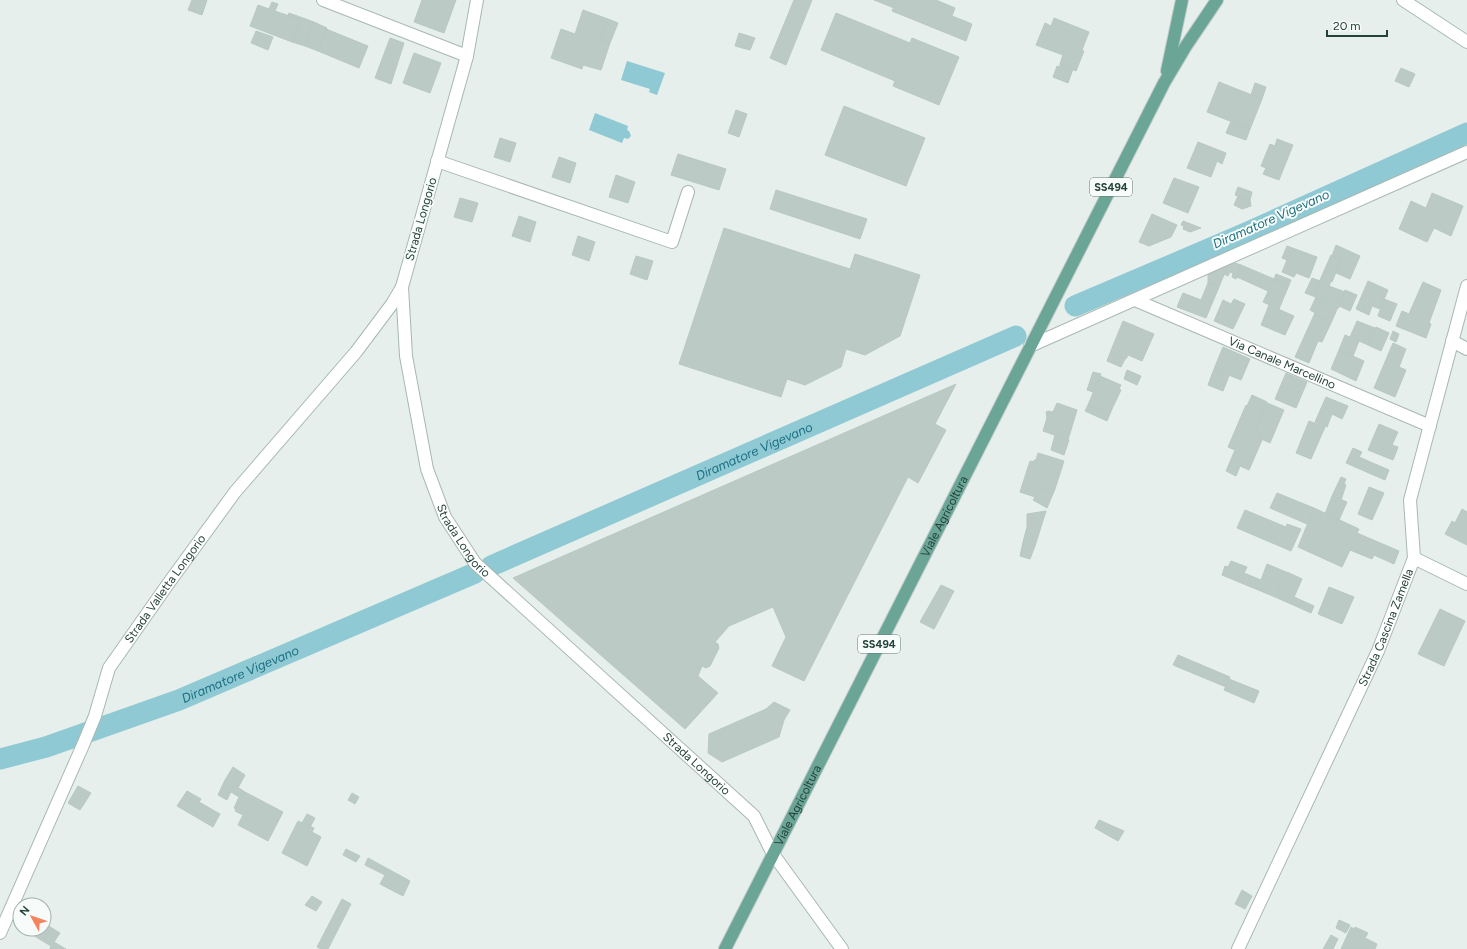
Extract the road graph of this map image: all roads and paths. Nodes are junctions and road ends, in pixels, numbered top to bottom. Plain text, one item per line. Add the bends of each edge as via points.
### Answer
1 (323, 0) edge
2 (477, 0) edge
3 (1182, 0) edge
4 (1217, 0) edge
5 (1402, 0) edge
6 (1467, 42) edge
7 (467, 56) junction
8 (1164, 83) junction
9 (1467, 152) edge
10 (437, 161) junction
11 (688, 192) dead end
12 (1467, 286) edge
13 (402, 287) junction
14 (1135, 300) junction
15 (1452, 342) junction
16 (1032, 343) junction
17 (1467, 349) edge
18 (1430, 426) junction
19 (1414, 558) junction
20 (1467, 584) edge
21 (773, 854) junction
22 (0, 933) edge
23 (725, 949) edge
24 (842, 949) edge
25 (1238, 949) edge

1 - 7 street
2 - 7 street, Strada Longorio
3 - 8 main road, Viale Agricoltura / SS494
4 - 8 main road, Viale Agricoltura / SS494
5 - 6 street
7 - 10 street, Strada Longorio
8 - 16 main road, Viale Agricoltura / SS494
9 - 14 street
10 - 11 street via 672,242
10 - 13 street, Strada Longorio
12 - 15 street, Strada Cascina Zamella
13 - 21 street, Strada Longorio via 406,356 427,469 445,517 475,563 754,816
13 - 22 street, Strada Valletta Longorio via 356,352 235,492 109,668 95,716
14 - 16 street
14 - 18 street, Via Canale Marcellino
15 - 17 street
15 - 18 street, Strada Cascina Zamella
16 - 21 main road, Viale Agricoltura / SS494
18 - 19 street, Strada Cascina Zamella via 1410,500
19 - 20 street
19 - 25 street, Strada Cascina Zamella via 1378,651
21 - 23 main road, Viale Agricoltura / SS494
21 - 24 street, Strada Longorio

